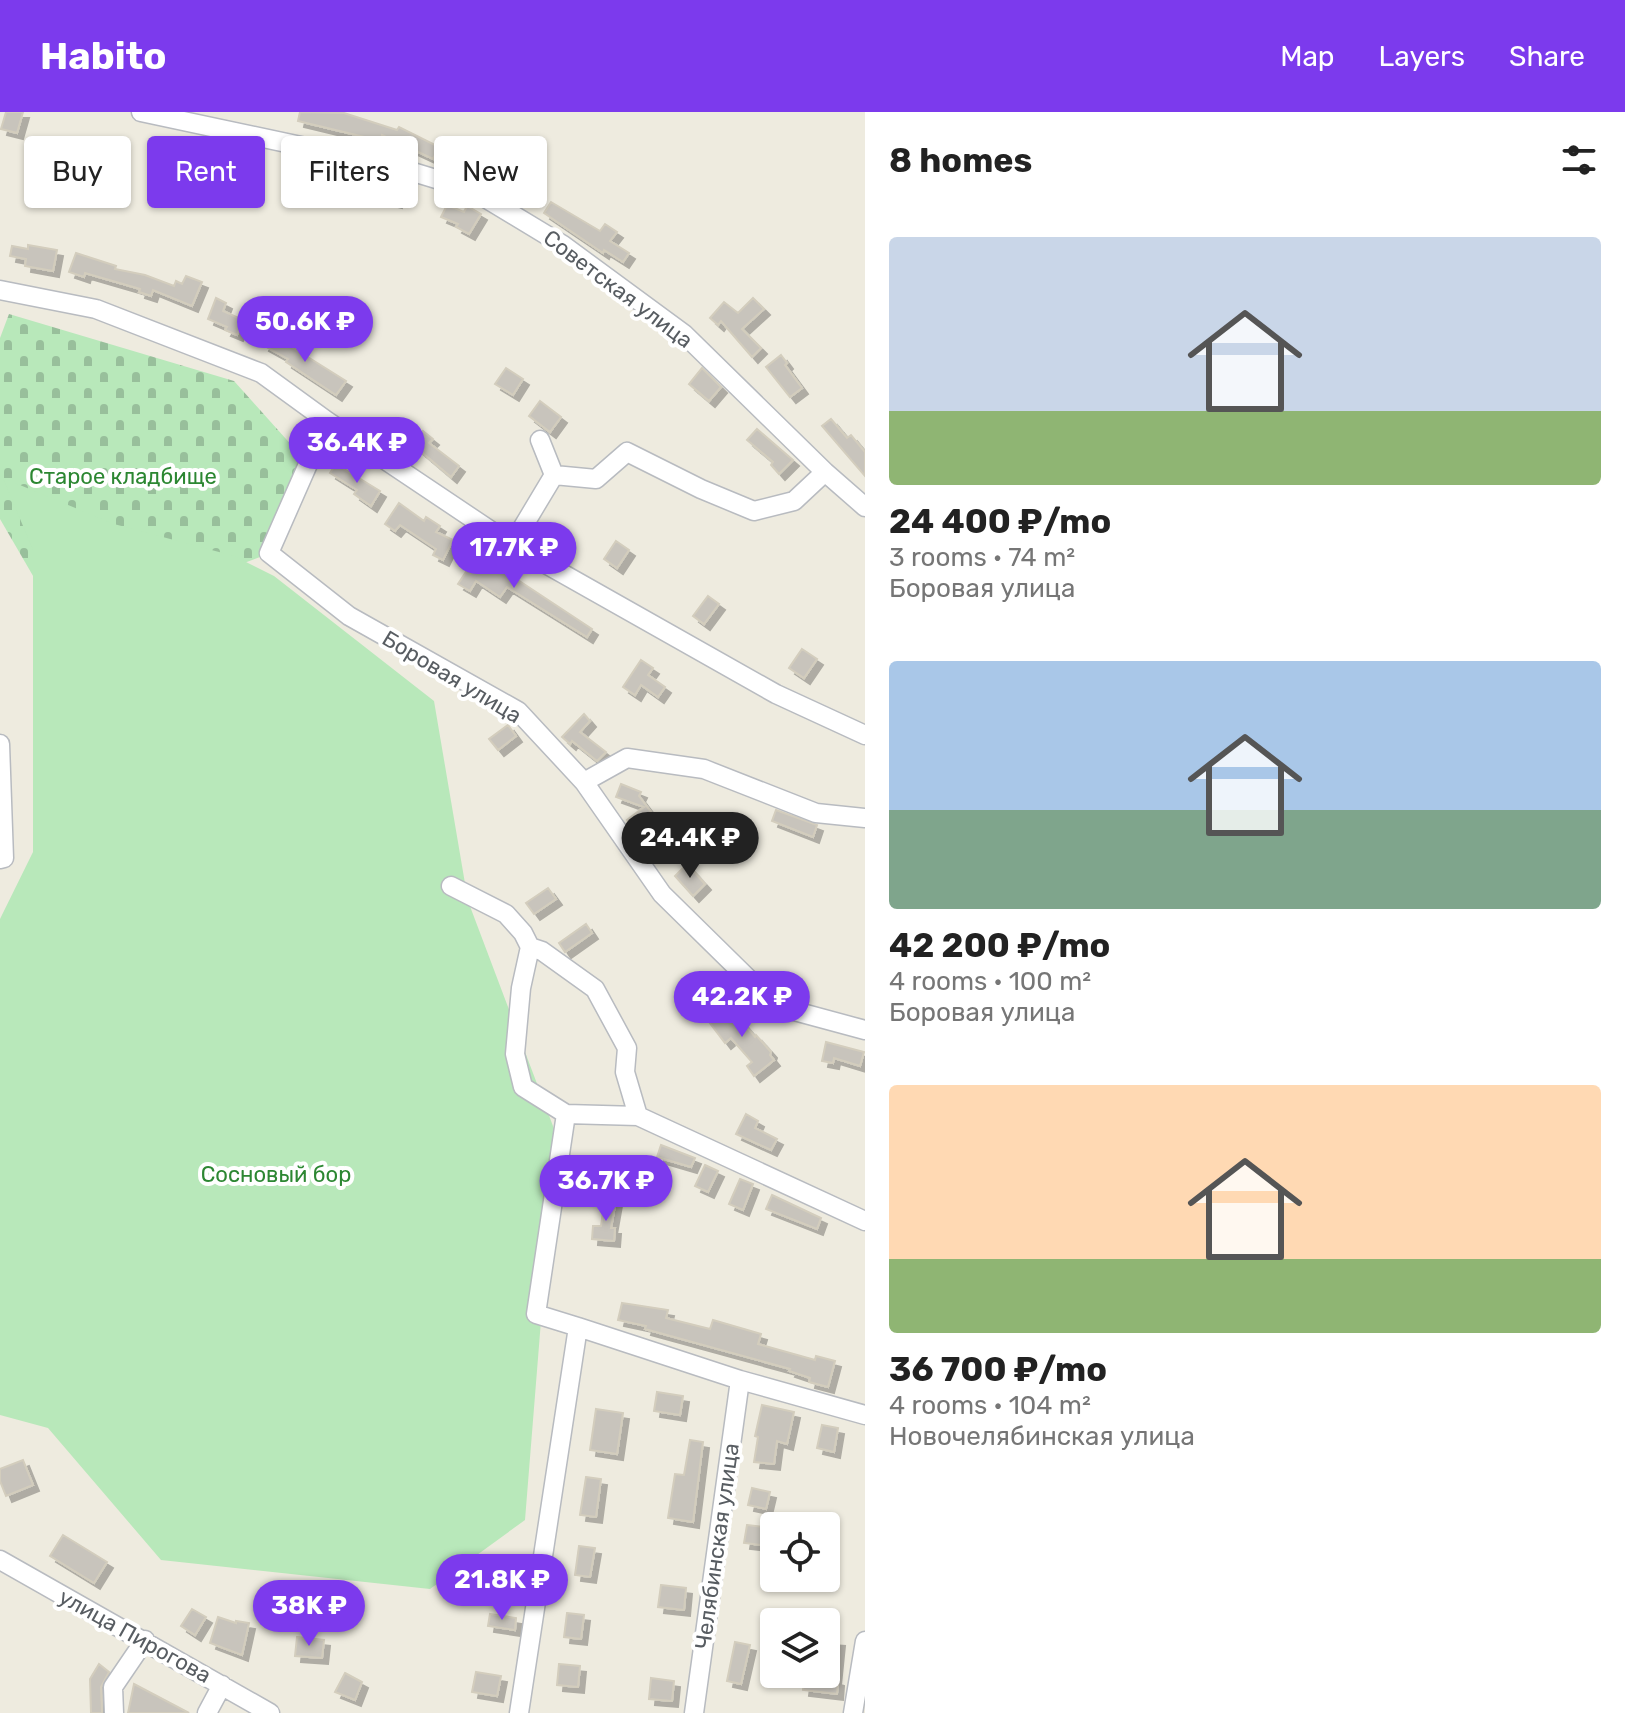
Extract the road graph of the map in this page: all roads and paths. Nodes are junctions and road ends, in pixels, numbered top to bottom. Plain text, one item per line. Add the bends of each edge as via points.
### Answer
1 (141, 112) edge
2 (2, 293) edge
3 (327, 421) junction
4 (540, 440) dead end
5 (825, 472) junction
6 (554, 475) junction
7 (865, 507) edge
8 (512, 545) junction
9 (865, 735) edge
10 (0, 744) edge
11 (584, 782) junction
12 (865, 818) edge
13 (0, 859) edge
14 (451, 886) dead end
15 (530, 947) junction
16 (865, 1030) edge
17 (566, 1114) junction
18 (638, 1116) junction
19 (865, 1221) edge
20 (578, 1327) junction
21 (740, 1380) junction
22 (865, 1415) edge
23 (0, 1560) edge
24 (145, 1640) junction
25 (865, 1641) edge
26 (222, 1685) junction
27 (114, 1713) edge
28 (207, 1713) edge
29 (270, 1713) edge
30 (519, 1713) edge
31 (694, 1713) edge
32 (853, 1713) edge

1 - 5 street, Советская улица via 390,165 472,190 563,245 684,334
2 - 3 street via 96,309 261,373
3 - 8 street
3 - 11 street, Боровая улица via 269,553 349,616 518,711
4 - 6 street
5 - 6 street via 794,501 754,511 627,452 596,479
5 - 7 street, Советская улица
6 - 8 street
8 - 9 street via 776,694
10 - 13 street
11 - 12 street via 627,758 704,769 816,813
11 - 16 street, Боровая улица via 662,894 776,1006
14 - 15 street via 506,914
15 - 17 street via 515,1054 523,1087
15 - 18 street via 595,989 627,1048 625,1072
17 - 18 street
17 - 20 street via 536,1314
18 - 19 street
20 - 21 street
20 - 30 street
21 - 22 street
21 - 31 street, Челябинская улица
23 - 24 street, улица Пирогова
24 - 26 street, улица Пирогова
24 - 27 street via 113,1687
25 - 32 street
26 - 28 street
26 - 29 street, улица Пирогова

